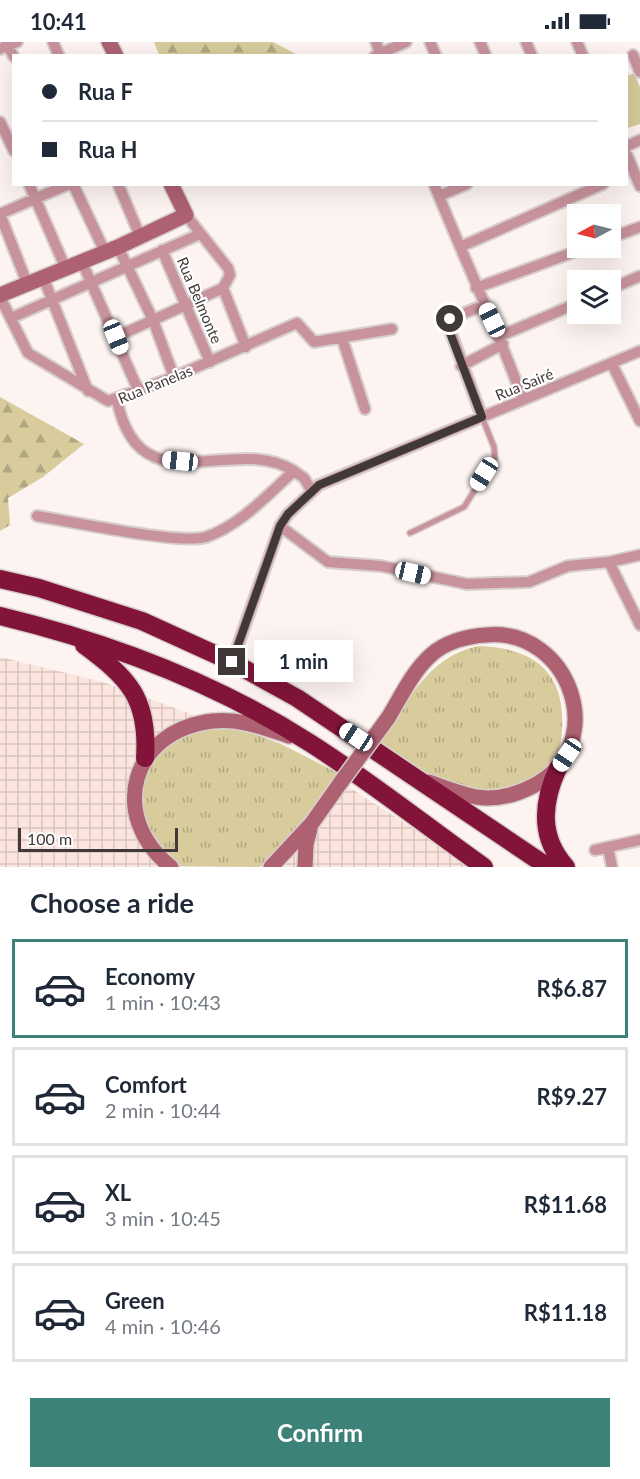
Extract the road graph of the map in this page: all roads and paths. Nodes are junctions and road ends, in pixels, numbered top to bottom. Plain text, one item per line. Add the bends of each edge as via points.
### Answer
1 (406, 42) edge
2 (381, 54) edge
3 (633, 55) edge
4 (640, 72) edge
5 (1, 125) edge
6 (12, 147) edge
7 (630, 172) edge
8 (640, 183) edge
9 (30, 186) edge
10 (66, 186) edge
11 (72, 186) edge
12 (119, 186) edge
13 (172, 186) edge
14 (435, 186) edge
15 (462, 186) edge
16 (598, 186) edge
17 (439, 196) junction
18 (35, 198) junction
19 (0, 214) edge
20 (186, 215) junction
21 (640, 227) edge
22 (200, 234) junction
23 (621, 234) edge
24 (141, 236) junction
25 (460, 247) junction
26 (111, 249) junction
27 (162, 250) junction
28 (567, 255) edge
29 (82, 262) junction
30 (127, 264) junction
31 (66, 269) junction
32 (640, 276) edge
33 (43, 277) junction
34 (91, 282) junction
35 (27, 283) junction
36 (621, 284) edge
37 (223, 288) junction
38 (476, 288) junction
39 (0, 296) edge
40 (53, 299) junction
41 (187, 304) junction
42 (484, 305) junction
43 (567, 308) edge
44 (11, 318) junction
45 (153, 320) junction
46 (392, 329) dead end
47 (116, 337) junction
48 (342, 338) junction
49 (501, 340) junction
50 (246, 347) junction
51 (640, 351) edge
52 (210, 362) junction
53 (612, 364) junction
54 (461, 366) junction
55 (174, 377) junction
56 (88, 391) junction
57 (139, 392) junction
58 (117, 400) junction
59 (523, 400) junction
60 (365, 409) dead end
61 (637, 409) edge
62 (482, 417) junction
63 (640, 421) edge
64 (294, 471) junction
65 (315, 488) junction
66 (37, 516) dead end
67 (280, 526) junction
68 (410, 533) dead end
69 (640, 555) edge
70 (609, 562) junction
71 (0, 579) edge
72 (0, 616) edge
73 (640, 625) edge
74 (70, 635) junction
75 (232, 662) junction
76 (309, 742) junction
77 (145, 758) junction
78 (558, 768) junction
79 (415, 776) junction
80 (312, 823) junction
81 (640, 840) edge
82 (149, 846) junction
83 (608, 847) junction
84 (596, 850) dead end
85 (154, 867) edge
86 (171, 867) edge
87 (271, 867) edge
88 (304, 867) edge
89 (484, 867) edge
90 (548, 867) edge
91 (566, 867) edge
92 (612, 867) edge

1 - 2 street
3 - 4 street
5 - 6 street
7 - 8 street
9 - 18 street
10 - 18 street
11 - 26 street
12 - 24 street
13 - 20 main road
14 - 17 street
15 - 17 street
16 - 25 street
17 - 25 street
18 - 19 street
18 - 31 street
19 - 35 street
20 - 22 street
20 - 24 main road, Rua Panelas
21 - 23 street
22 - 27 street
22 - 37 street via 228,268 229,281
24 - 26 main road, Rua Panelas
25 - 38 street
26 - 29 main road, Rua Panelas
26 - 30 street
27 - 30 street
27 - 41 street, Rua Belmonte
28 - 38 street
29 - 31 main road, Rua Panelas
29 - 34 street
30 - 34 street
30 - 45 street
31 - 33 main road, Rua Panelas
32 - 36 street
33 - 35 main road, Rua Panelas
33 - 40 street
34 - 40 street
34 - 47 street
35 - 39 main road, Rua Panelas
37 - 41 street
37 - 50 street
38 - 42 street
39 - 44 street, Rua Panelas
40 - 44 street
40 - 56 street
41 - 45 street
41 - 52 street, Rua Belmonte
42 - 49 street
42 - 54 street via 450,319 449,330
43 - 49 street
44 - 56 street, Rua Panelas via 28,353
45 - 47 street
45 - 55 street
46 - 48 street
47 - 57 street
48 - 50 street, Rua Panelas via 314,342 297,323
48 - 60 street
49 - 54 street
49 - 59 street
50 - 52 street, Rua Panelas
51 - 53 street, Rua Sairé
52 - 55 street, Rua Panelas
53 - 59 street, Rua Sairé
53 - 61 street
54 - 62 street
55 - 57 street, Rua Panelas
56 - 58 street, Rua Panelas via 104,401
57 - 58 street, Rua Panelas
58 - 64 street via 133,442 151,456 180,461 269,460
59 - 62 street, Rua Sairé
61 - 63 street
62 - 65 street, Rua Sairé
62 - 68 lane via 495,458 464,507
64 - 65 street
64 - 66 street via 234,523 200,538
65 - 67 street
67 - 70 street via 328,562 381,566 467,584 529,582 576,564
67 - 75 street
69 - 70 street
70 - 73 street
71 - 75 highway via 142,621
72 - 74 highway
74 - 76 highway via 142,659
74 - 77 highway via 108,663 133,689 144,716
75 - 79 highway via 297,698
76 - 77 main road via 252,723 212,721 175,733
76 - 89 highway
77 - 82 main road via 134,805 138,826
78 - 79 main road via 522,792 501,797 460,794
78 - 80 main road, bridge via 574,736 576,717 565,677 543,652 514,637 499,633 479,635 449,643 433,653 416,672 388,718
78 - 91 highway via 549,787 545,823 550,846
79 - 90 highway
80 - 87 main road
80 - 88 main road
81 - 83 street
82 - 85 main road
82 - 86 main road
83 - 84 street
83 - 92 street

